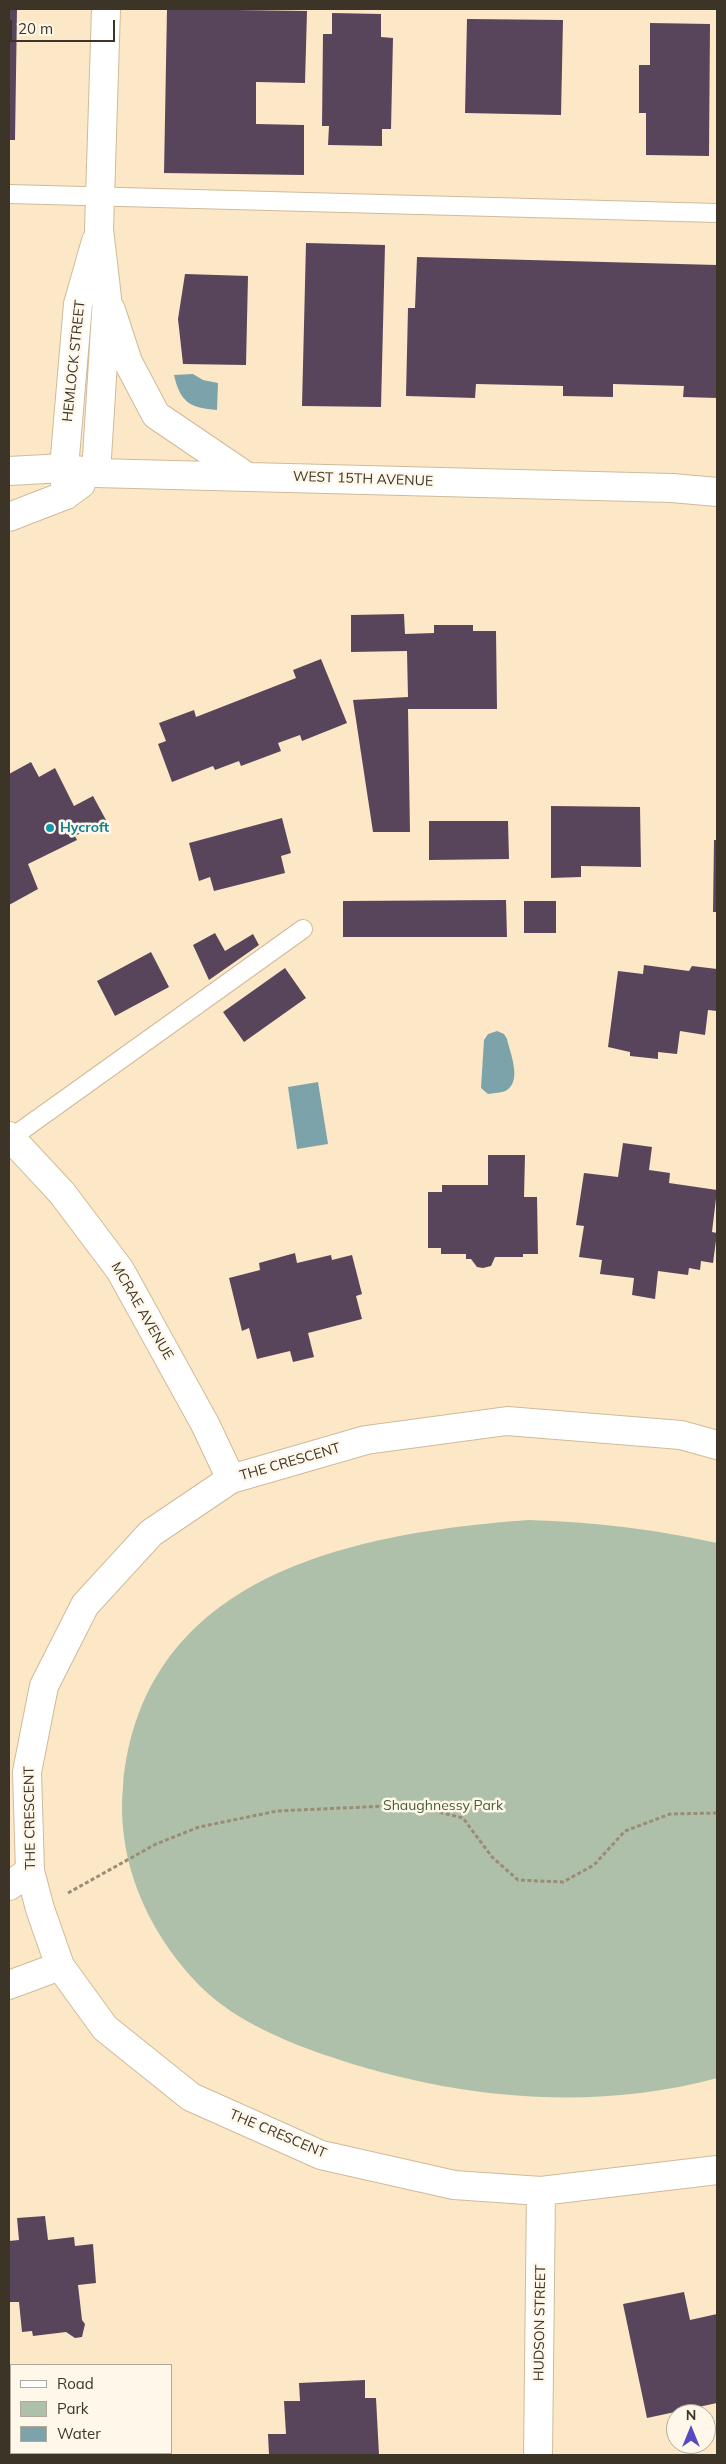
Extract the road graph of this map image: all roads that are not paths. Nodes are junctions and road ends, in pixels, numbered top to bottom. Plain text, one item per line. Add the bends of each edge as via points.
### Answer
1 (106, 9) edge
2 (9, 194) edge
3 (101, 196) junction
4 (717, 213) edge
5 (99, 230) junction
6 (107, 298) junction
7 (64, 468) junction
8 (9, 471) edge
9 (96, 473) junction
10 (246, 476) junction
11 (717, 492) edge
12 (66, 495) junction
13 (9, 517) edge
14 (303, 928) dead end
15 (10, 1137) edge
16 (717, 1445) edge
17 (232, 1480) junction
18 (19, 1878) edge
19 (60, 1966) junction
20 (9, 1985) edge
21 (717, 2170) edge
22 (541, 2191) junction
23 (538, 2455) edge

1 - 3 street, HEMLOCK STREET
2 - 3 lane
3 - 4 lane
3 - 5 street, HEMLOCK STREET
5 - 6 street, HEMLOCK STREET
5 - 7 street, HEMLOCK STREET via 78,304
6 - 9 street, HEMLOCK STREET
6 - 10 street via 128,362 156,415
7 - 8 street, WEST 15TH AVENUE
7 - 9 street, WEST 15TH AVENUE
7 - 12 street, HEMLOCK STREET
9 - 10 street, WEST 15TH AVENUE
9 - 12 street
10 - 11 street, WEST 15TH AVENUE
12 - 13 street
14 - 15 lane
15 - 17 street, MCRAE AVENUE via 62,1193 120,1270 205,1424
16 - 17 street, THE CRESCENT via 681,1435 507,1421 366,1440
17 - 18 street, THE CRESCENT via 151,1533 84,1605 44,1686 26,1772
18 - 19 street, THE CRESCENT via 40,1909
19 - 20 street
19 - 22 street, THE CRESCENT via 105,2028 191,2097 321,2155 454,2185
21 - 22 street, THE CRESCENT
22 - 23 street, HUDSON STREET

